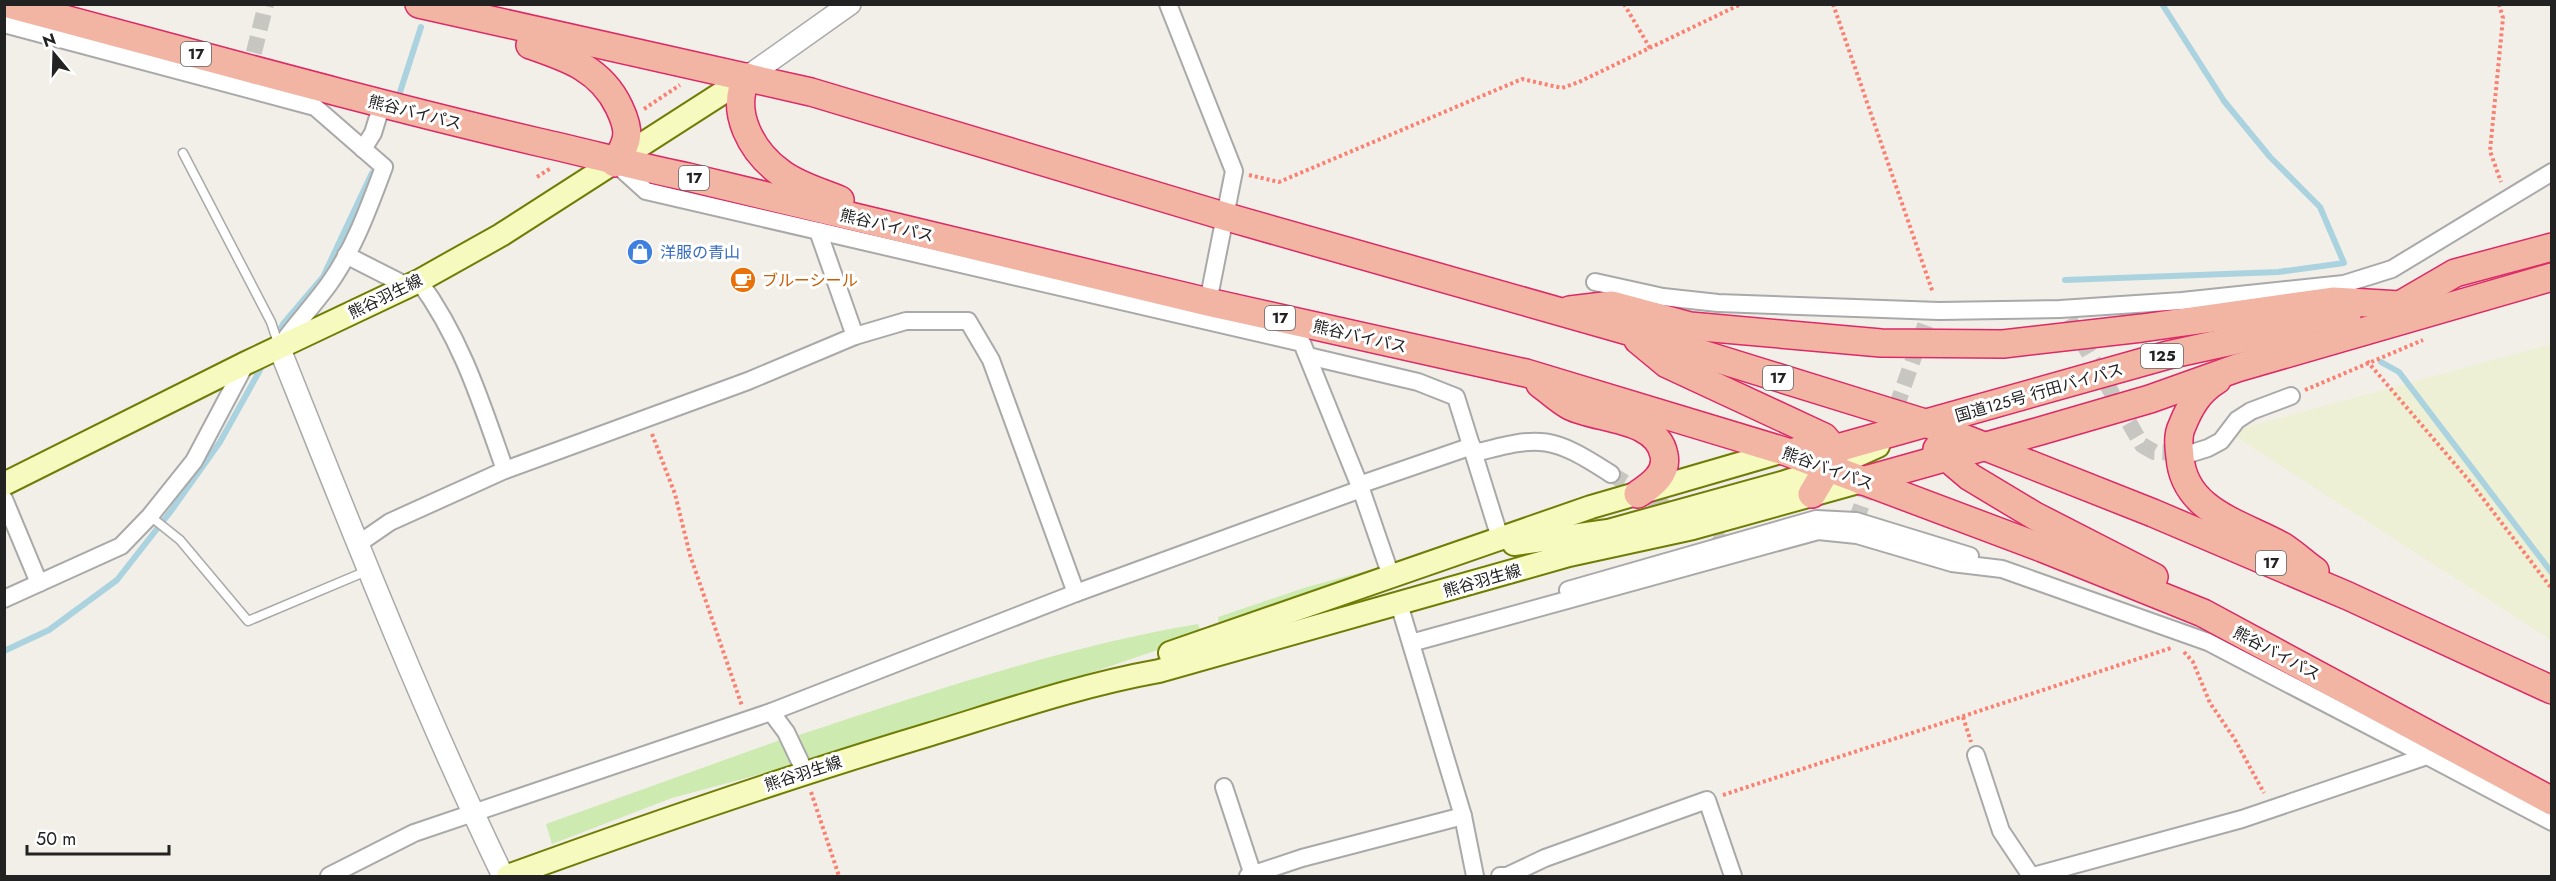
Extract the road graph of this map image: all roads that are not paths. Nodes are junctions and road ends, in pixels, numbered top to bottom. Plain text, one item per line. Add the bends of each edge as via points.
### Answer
1 (8, 4) edge
2 (850, 4) edge
3 (1168, 4) edge
4 (431, 8) edge
5 (4, 24) edge
6 (747, 77) junction
7 (382, 104) junction
8 (363, 149) junction
9 (183, 153) dead end
10 (615, 163) junction
11 (2552, 172) edge
12 (1227, 217) junction
13 (818, 231) junction
14 (922, 233) junction
15 (2552, 247) edge
16 (346, 255) junction
17 (2552, 278) edge
18 (1595, 282) dead end
19 (413, 284) junction
20 (2318, 285) junction
21 (1208, 302) junction
22 (2400, 305) junction
23 (1788, 306) junction
24 (2452, 307) junction
25 (1557, 311) junction
26 (1628, 332) junction
27 (855, 336) junction
28 (279, 347) junction
29 (1308, 356) junction
30 (246, 363) junction
31 (2237, 368) junction
32 (1526, 373) junction
33 (2291, 396) road end
34 (1928, 424) junction
35 (1985, 447) junction
36 (1473, 450) junction
37 (1784, 451) junction
38 (2192, 453) tunnel mouth
39 (1945, 458) junction
40 (1831, 459) junction
41 (505, 470) junction
42 (1611, 474) tunnel mouth
43 (1862, 481) junction
44 (4, 484) edge
45 (1360, 487) junction
46 (1638, 494) junction
47 (1812, 494) junction
48 (4, 499) edge
49 (152, 517) junction
50 (1500, 538) junction
51 (358, 544) junction
52 (1462, 551) junction
53 (369, 570) junction
54 (1391, 576) junction
55 (39, 583) junction
56 (1076, 593) junction
57 (2348, 596) junction
58 (4, 599) edge
59 (1399, 604) junction
60 (2203, 613) junction
61 (1411, 643) junction
62 (1102, 682) junction
63 (2552, 690) edge
64 (771, 712) junction
65 (1976, 755) road end
66 (2427, 756) junction
67 (805, 772) junction
68 (1224, 787) dead end
69 (2552, 801) edge
70 (473, 814) junction
71 (1463, 816) junction
72 (2552, 822) edge
73 (329, 876) edge
74 (503, 876) edge
75 (508, 876) edge
76 (1251, 876) edge
77 (1475, 876) edge
78 (1500, 876) edge
79 (1733, 876) edge
80 (2032, 876) edge

1 - 7 highway, 熊谷バイパス / 17
2 - 6 street
3 - 12 street via 1234,171
4 - 6 highway, 17
4 - 10 highway via 572,59 598,76 610,89 628,129 627,144
5 - 8 street via 315,107
6 - 10 main road, 熊谷羽生線
6 - 12 highway, 17 via 811,92
6 - 14 highway via 739,98 742,119 755,148 766,160 799,184
7 - 8 street
7 - 10 highway, 熊谷バイパス / 17
8 - 16 street via 384,167
9 - 28 lane via 271,322
10 - 13 street via 646,191
10 - 14 highway, 熊谷バイパス / 17
10 - 19 main road, 熊谷羽生線 via 501,235
11 - 20 street via 2392,269 2344,284
12 - 21 street
12 - 25 highway, 17
13 - 27 street
13 - 29 street via 1302,342
14 - 21 highway, 熊谷バイパス / 17
15 - 22 highway, 国道125号 行田バイパス / 125 via 2455,273
16 - 19 street
16 - 28 street via 328,285
17 - 24 highway, 国道125号 行田バイパス / 125
18 - 23 street via 1663,297
19 - 28 main road, 熊谷羽生線
19 - 41 street via 438,307 465,358
20 - 23 street via 2060,309 1939,311
20 - 23 street via 2171,312 2069,319 1801,317
21 - 32 highway, 熊谷バイパス / 17
22 - 24 highway, 国道125号 行田バイパス / 125
22 - 25 highway via 2333,301 2003,344 1881,343 1701,327 1612,305
22 - 34 highway, 国道125号 行田バイパス / 125 via 2198,347
24 - 31 highway, 国道125号 行田バイパス / 125
25 - 26 highway, 17
26 - 34 highway, 17
26 - 40 highway via 1667,364 1824,436
27 - 41 street via 647,419
27 - 56 street via 906,321 968,321 991,360
28 - 30 main road, 熊谷羽生線
28 - 51 street
29 - 36 street via 1418,382 1456,397
29 - 45 street
30 - 44 main road, 熊谷羽生線
30 - 49 street via 194,460
31 - 35 highway, 国道125号 行田バイパス / 125 via 2150,399
31 - 57 highway via 2208,385 2194,399 2179,432 2181,465 2187,484 2201,501 2232,524 2282,546
32 - 37 highway, 熊谷バイパス / 17
32 - 46 highway via 1570,406 1645,429 1657,440 1666,461 1654,483
33 - 38 street via 2251,411 2237,420 2221,441
34 - 35 highway, 17
34 - 39 highway via 1936,448
34 - 40 highway, 国道125号 行田バイパス / 125
35 - 39 highway, 国道125号 行田バイパス / 125
35 - 57 highway, 17
36 - 42 street via 1519,441 1546,441 1576,451
36 - 45 street
36 - 50 street
37 - 40 highway, 国道125号 行田バイパス / 125
37 - 46 main road, 熊谷羽生線
39 - 43 highway, 国道125号 行田バイパス / 125
39 - 60 highway via 2035,516 2149,573
40 - 43 highway, 熊谷バイパス
40 - 47 highway
40 - 52 main road via 1608,531
41 - 51 street via 390,522
43 - 47 main road, 熊谷羽生線
43 - 60 highway, 熊谷バイパス
45 - 54 street
45 - 56 street
46 - 50 main road, 熊谷羽生線
47 - 59 main road, 熊谷羽生線 via 1693,528 1569,555
48 - 55 street
49 - 53 lane via 180,540 248,621
49 - 55 street via 121,546
50 - 52 main road, 熊谷羽生線
51 - 53 street
52 - 54 main road, 熊谷羽生線
53 - 70 street
54 - 62 main road, 熊谷羽生線 via 1156,658
55 - 58 street
56 - 64 street
57 - 63 highway, 17
59 - 61 street
59 - 62 main road, 熊谷羽生線 via 1159,671
60 - 69 highway, 熊谷バイパス
61 - 66 street via 1525,613 1574,587 1816,519 1856,521 1973,557 2208,642
61 - 71 street
62 - 67 main road, 熊谷羽生線
64 - 67 street via 786,732
64 - 70 street
65 - 80 street via 2001,831
66 - 72 street
66 - 80 street via 2272,808
67 - 75 main road, 熊谷羽生線
68 - 76 street
70 - 73 street via 414,833
70 - 74 street
71 - 76 street via 1302,858
71 - 77 street
78 - 79 street via 1707,800

